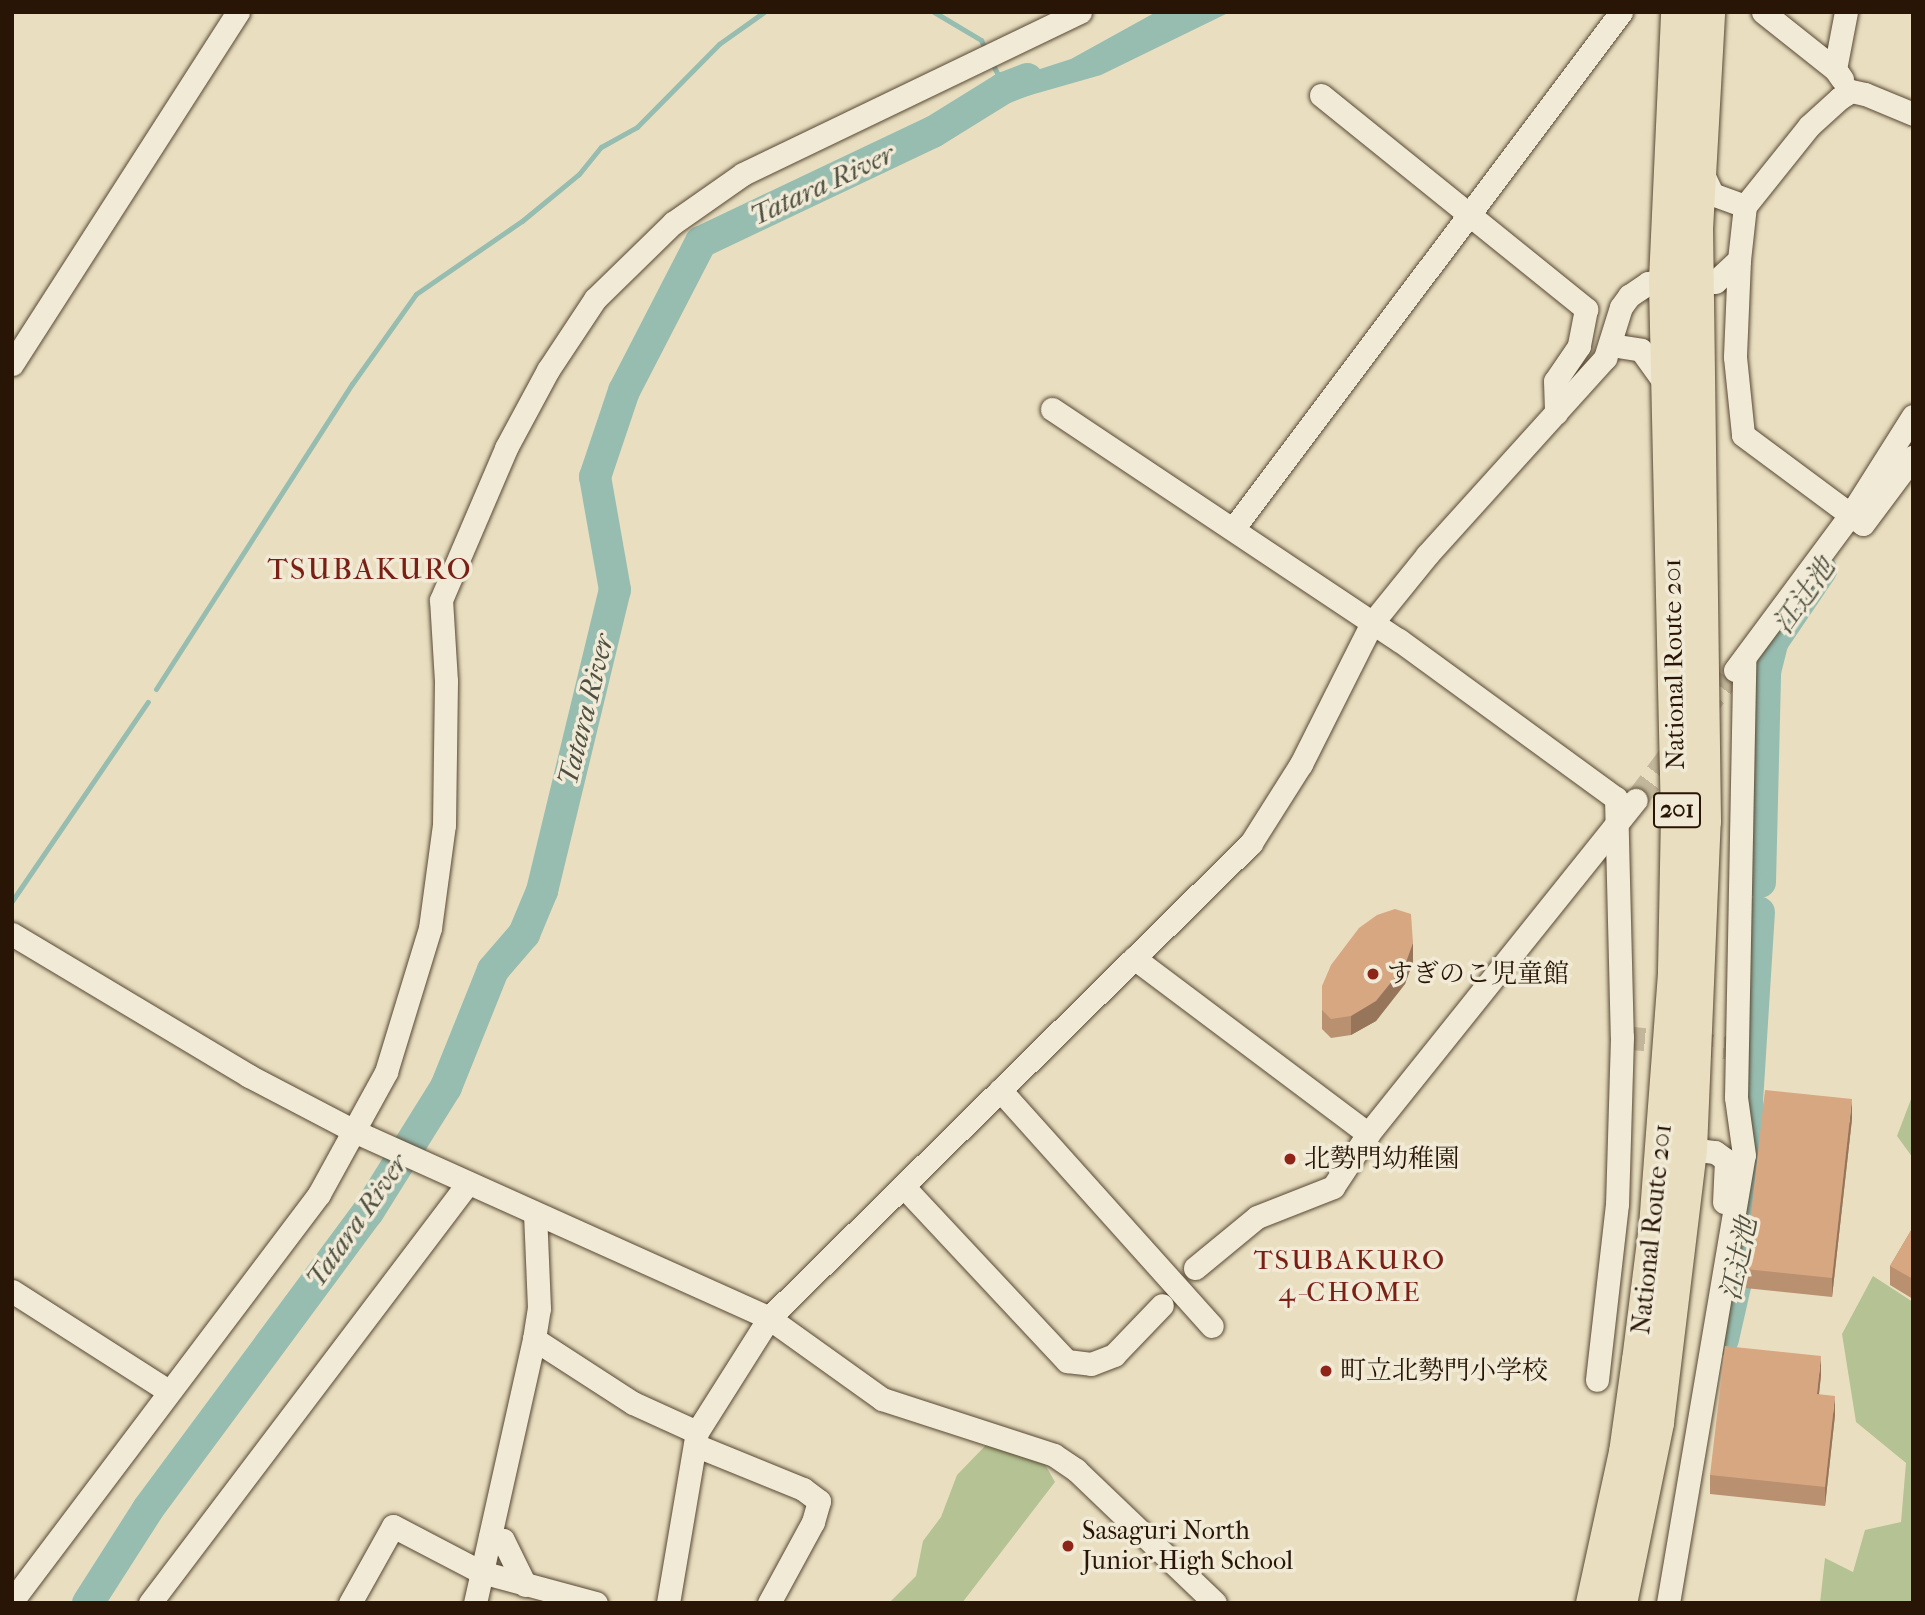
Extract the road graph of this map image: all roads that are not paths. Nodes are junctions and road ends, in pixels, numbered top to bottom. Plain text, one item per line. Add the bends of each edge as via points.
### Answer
1 (238, 12) edge
2 (1080, 12) edge
3 (1621, 12) edge
4 (1677, 12) edge
5 (1708, 12) edge
6 (1763, 12) edge
7 (1846, 12) edge
8 (1835, 69) junction
9 (1851, 91) junction
10 (1321, 95) dead end
11 (1913, 114) edge
12 (1698, 164) junction
13 (1745, 206) junction
14 (1469, 214) junction
15 (1739, 260) junction
16 (1680, 281) junction
17 (1611, 345) junction
18 (12, 364) edge
19 (1669, 389) junction
20 (1052, 409) dead end
21 (1556, 413) junction
22 (1913, 416) edge
23 (1913, 457) edge
24 (1851, 514) junction
25 (1233, 529) junction
26 (1372, 623) junction
27 (1636, 800) tunnel mouth
28 (1619, 820) junction
29 (12, 934) edge
30 (1134, 958) junction
31 (1000, 1090) junction
32 (361, 1134) junction
33 (1368, 1134) junction
34 (1690, 1149) junction
35 (464, 1181) junction
36 (903, 1186) junction
37 (535, 1214) junction
38 (1195, 1268) dead end
39 (1720, 1277) junction
40 (12, 1291) edge
41 (1162, 1305) dead end
42 (769, 1318) junction
43 (1212, 1325) dead end
44 (534, 1339) junction
45 (1597, 1380) dead end
46 (167, 1390) junction
47 (696, 1438) junction
48 (490, 1537) junction
49 (481, 1572) junction
50 (525, 1585) junction
51 (12, 1601) edge
52 (150, 1603) edge
53 (350, 1603) edge
54 (475, 1603) edge
55 (596, 1603) edge
56 (668, 1603) edge
57 (769, 1603) edge
58 (1215, 1603) edge
59 (1592, 1603) edge
60 (1620, 1603) edge
61 (1668, 1603) edge

1 - 18 street
2 - 32 street via 743,174 673,223 595,299 548,370 506,448 441,600 446,681 444,825 430,928 386,1072
3 - 14 street
4 - 16 highway, National Route 201 / 201
5 - 12 highway, National Route 201 / 201
6 - 8 street
7 - 8 street
8 - 9 street
9 - 11 street
9 - 13 street via 1809,126
10 - 14 street
12 - 13 street via 1712,194
12 - 16 highway, National Route 201 / 201
13 - 15 street
14 - 21 street via 1586,309 1579,346 1555,381
14 - 25 street
15 - 16 street via 1715,282
15 - 24 street via 1735,357 1743,435
16 - 17 street via 1648,283 1629,296 1621,307
16 - 19 highway, National Route 201 / 201
16 - 34 highway, National Route 201 / 201 via 1704,821
17 - 19 street via 1642,350
17 - 21 street
19 - 59 highway, National Route 201 / 201 via 1677,819 1674,971 1660,1172 1640,1346 1625,1452
20 - 25 street
21 - 26 street
22 - 24 street
23 - 24 street via 1863,524
24 - 39 street via 1736,670 1736,1097 1744,1155 1731,1250
25 - 26 street
26 - 28 street via 1616,798
26 - 30 street via 1275,810 1251,843
27 - 28 street
28 - 33 street
28 - 45 street via 1622,1037 1617,1204
29 - 32 street via 249,1076
30 - 31 street
30 - 33 street
31 - 36 street
31 - 43 street
32 - 35 street
32 - 46 street via 267,1266
33 - 38 street via 1333,1187 1257,1217
34 - 39 street via 1715,1152 1726,1160
34 - 60 highway, National Route 201 / 201 via 1666,1364
35 - 37 street
35 - 52 street
36 - 41 street via 1067,1361 1091,1364 1114,1355
36 - 42 street
37 - 42 street
37 - 44 street via 539,1308
39 - 61 street
40 - 46 street
42 - 47 street
42 - 58 street via 882,1399 1054,1455 1076,1470
44 - 47 street
44 - 48 street
46 - 51 street
47 - 56 street
47 - 57 street via 819,1501 813,1522
48 - 49 street
48 - 50 street via 503,1540
49 - 50 street
49 - 53 street via 393,1526
49 - 54 street
50 - 55 street

